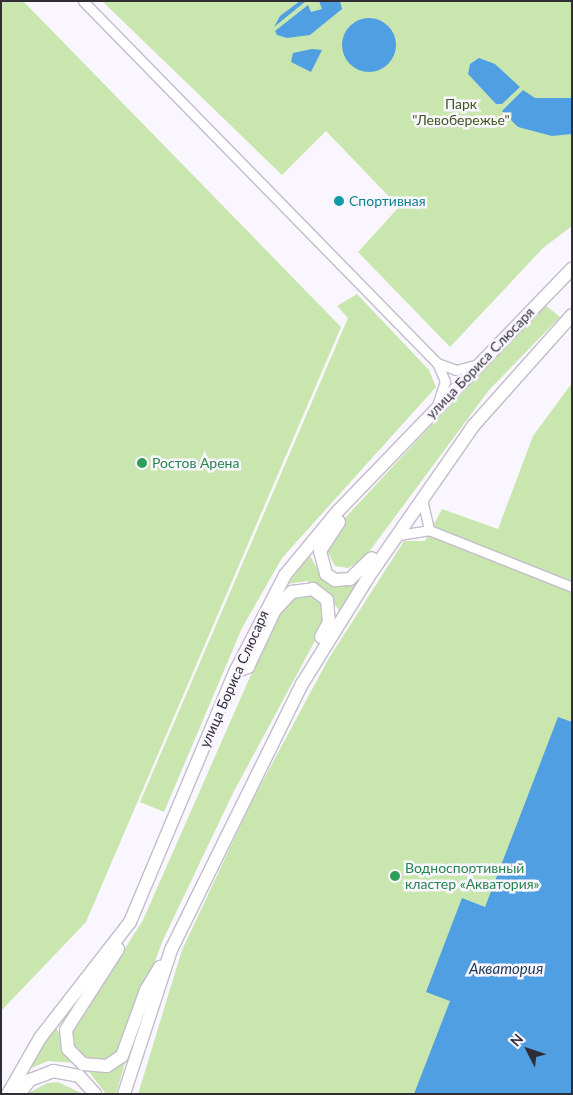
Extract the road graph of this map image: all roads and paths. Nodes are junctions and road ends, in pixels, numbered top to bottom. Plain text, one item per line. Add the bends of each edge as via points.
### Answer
1 (83, 1) edge
2 (572, 269) edge
3 (569, 318) edge
4 (437, 363) junction
5 (478, 364) junction
6 (430, 416) junction
7 (363, 486) junction
8 (422, 496) junction
9 (402, 526) junction
10 (428, 530) junction
11 (395, 537) junction
12 (572, 587) edge
13 (235, 672) junction
14 (302, 684) junction
15 (130, 922) junction
16 (171, 950) junction
17 (8, 1094) edge
18 (19, 1094) edge
19 (95, 1094) edge
20 (124, 1094) edge

1 - 4 street
2 - 5 main road, улица Бориса Слюсаря
3 - 8 main road via 474,425
4 - 5 street via 456,370
4 - 6 street via 444,390
5 - 6 main road, улица Бориса Слюсаря
6 - 7 main road, улица Бориса Слюсаря
7 - 9 main road via 360,498 322,543 319,561 326,574 342,581 358,574 391,531
7 - 13 main road, улица Бориса Слюсаря via 317,534 285,575
8 - 9 main road
8 - 10 street
9 - 11 main road
10 - 11 street via 407,530
10 - 12 street
11 - 14 main road
13 - 14 main road via 248,667 284,598 307,588 321,593 331,610 326,629 301,674
13 - 15 main road, улица Бориса Слюсаря
14 - 16 main road
15 - 16 main road via 110,967 66,1030 65,1040 74,1058 92,1067 107,1066 122,1056 146,990
15 - 17 main road, улица Бориса Слюсаря via 40,1038
16 - 20 main road
18 - 19 main road via 30,1080 53,1071 79,1076

